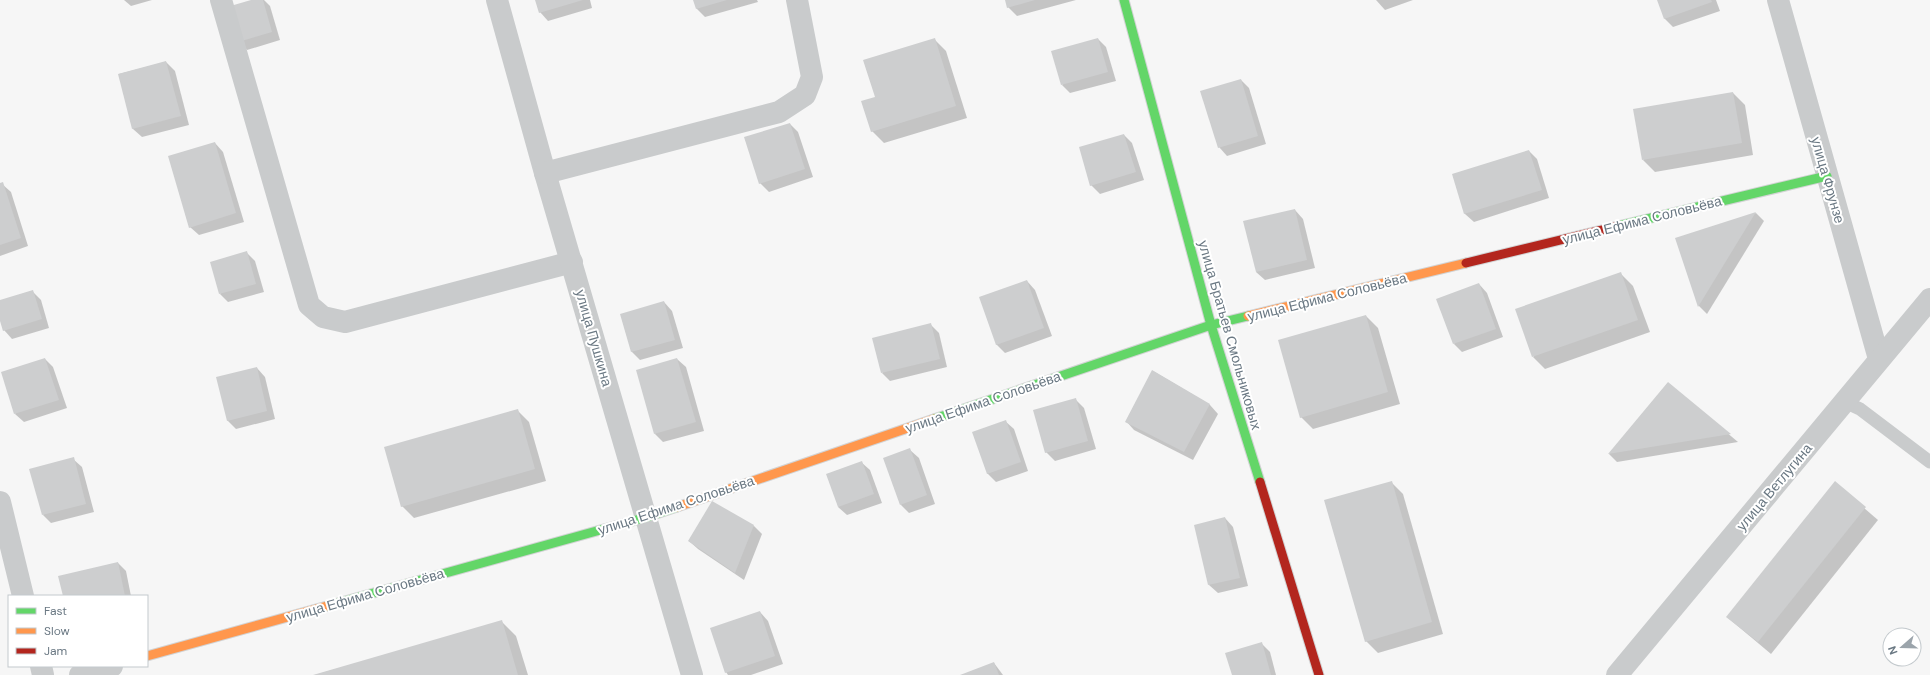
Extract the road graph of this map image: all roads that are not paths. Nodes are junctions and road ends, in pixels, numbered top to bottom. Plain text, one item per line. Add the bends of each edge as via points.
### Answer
1 (221, 0) edge
2 (497, 0) edge
3 (797, 0) edge
4 (1124, 0) edge
5 (1778, 0) edge
6 (544, 173) junction
7 (1827, 176) junction
8 (572, 262) junction
9 (1930, 299) edge
10 (1211, 325) junction
11 (1879, 359) junction
12 (1845, 402) junction
13 (1930, 462) edge
14 (0, 502) edge
15 (647, 517) junction
16 (23, 595) edge
17 (148, 656) edge
18 (108, 667) edge
19 (80, 675) edge
20 (692, 675) edge
21 (1319, 675) edge
22 (1617, 675) edge

1 - 8 street via 309,305 323,317 345,322
2 - 6 street, улица Пушкина
3 - 6 street via 812,77 805,94 780,112
4 - 10 street, улица Братьев Смольниковых
5 - 7 street, улица Фрунзе
6 - 8 street, улица Пушкина
7 - 10 street, улица Ефима Соловьёва
7 - 11 street, улица Фрунзе
8 - 15 street, улица Пушкина
9 - 11 street, улица Ветлугина
10 - 15 street, улица Ефима Соловьёва
10 - 21 street, улица Братьев Смольниковых
11 - 12 street, улица Ветлугина
12 - 13 lane via 1860,409
12 - 22 street, улица Ветлугина
14 - 16 street
15 - 17 street, улица Ефима Соловьёва
15 - 20 street, улица Пушкина
18 - 19 street

